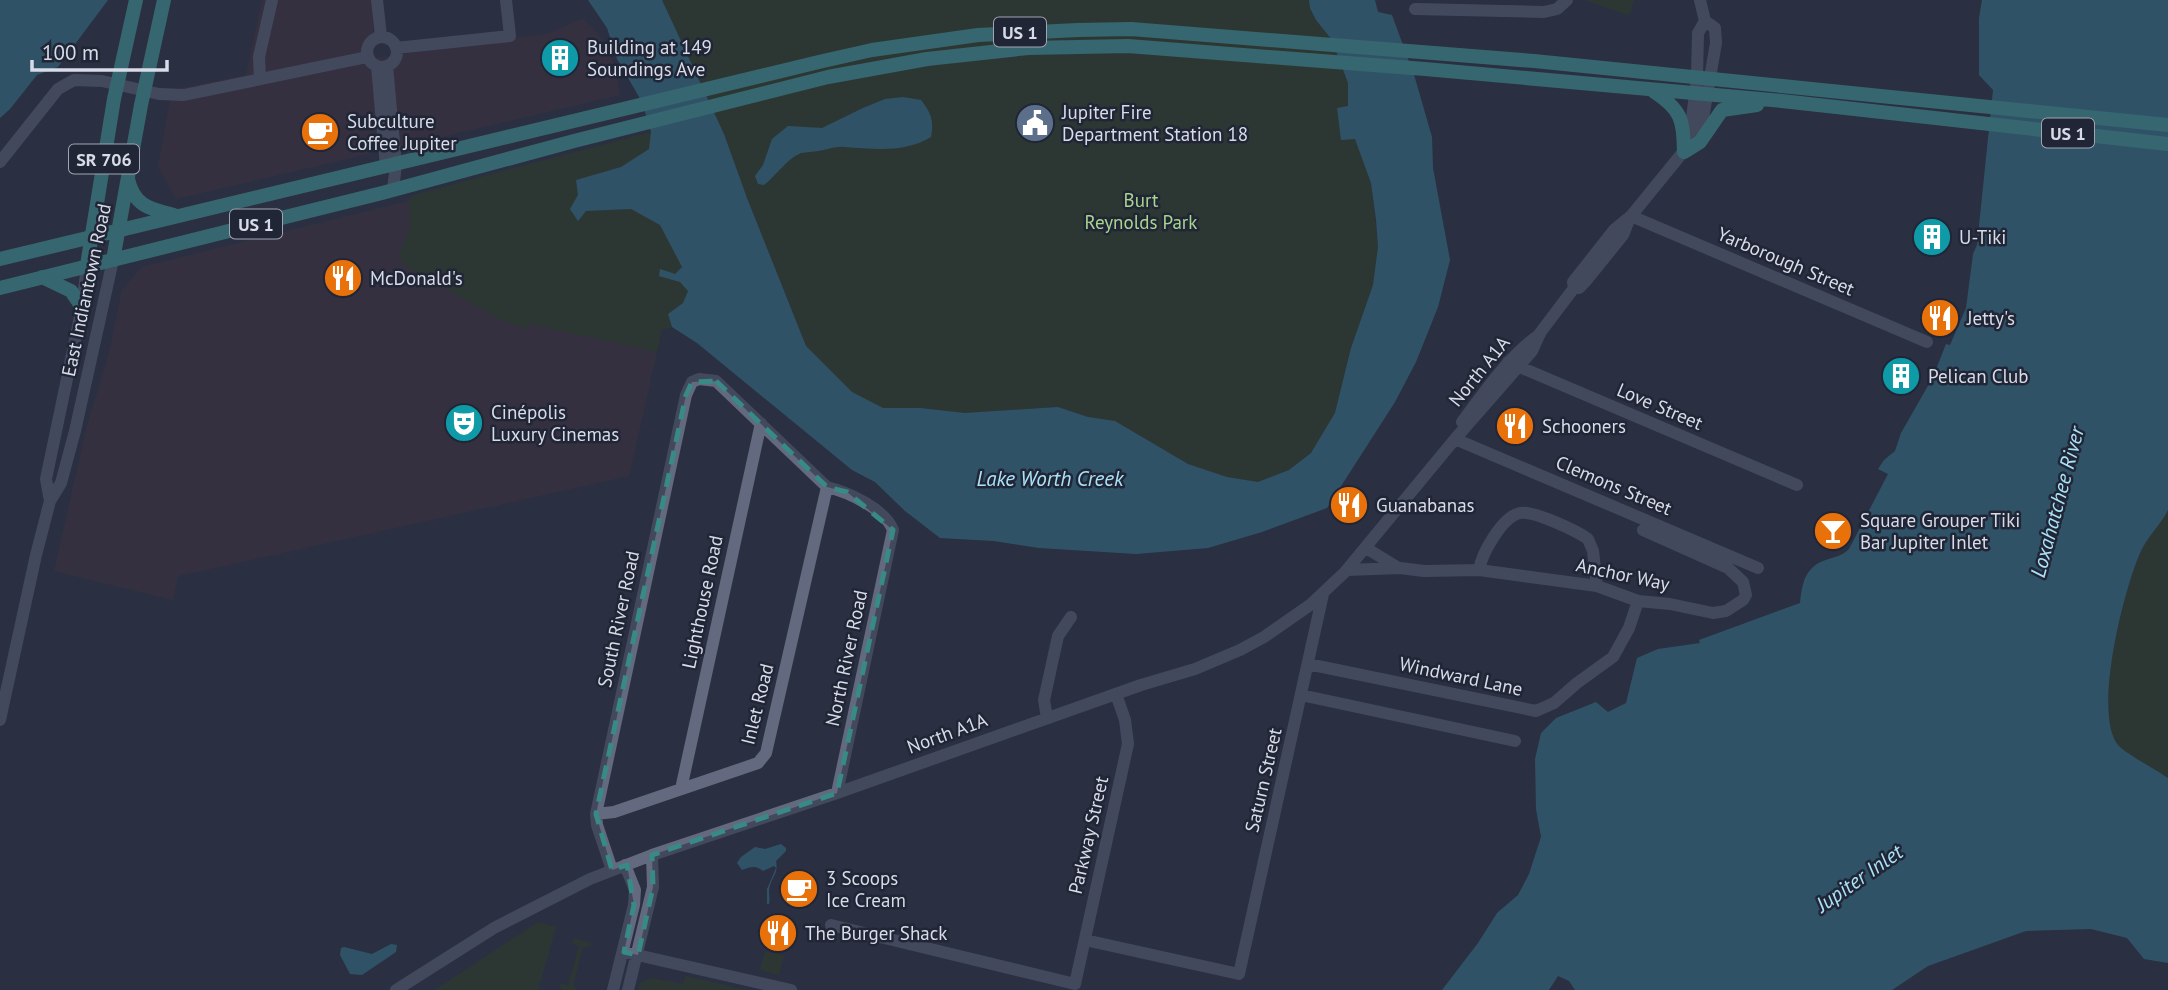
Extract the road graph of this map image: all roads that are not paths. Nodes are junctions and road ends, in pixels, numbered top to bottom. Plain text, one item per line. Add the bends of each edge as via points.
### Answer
1 (136, 0) edge
2 (164, 0) edge
3 (272, 0) edge
4 (377, 0) edge
5 (506, 0) edge
6 (1567, 0) edge
7 (1700, 0) edge
8 (1415, 9) dead end
9 (381, 36) junction
10 (396, 48) junction
11 (377, 63) junction
12 (1704, 78) junction
13 (260, 79) junction
14 (1652, 90) junction
15 (1701, 95) junction
16 (1782, 102) junction
17 (2168, 125) edge
18 (2168, 144) edge
19 (1684, 152) junction
20 (0, 162) edge
21 (391, 166) junction
22 (128, 178) junction
23 (393, 189) junction
24 (178, 216) junction
25 (1631, 216) junction
26 (118, 230) junction
27 (90, 236) junction
28 (0, 259) edge
29 (113, 260) junction
30 (87, 265) junction
31 (42, 277) junction
32 (0, 288) edge
33 (82, 307) junction
34 (1927, 342) dead end
35 (1514, 364) junction
36 (761, 423) junction
37 (1455, 439) junction
38 (1797, 485) dead end
39 (827, 487) junction
40 (50, 501) junction
41 (1643, 530) dead end
42 (1366, 548) junction
43 (1400, 568) junction
44 (1758, 568) dead end
45 (1347, 570) junction
46 (1479, 570) junction
47 (1597, 586) junction
48 (1323, 594) junction
49 (1638, 601) junction
50 (1071, 617) dead end
51 (1308, 664) junction
52 (1116, 694) junction
53 (1301, 695) junction
54 (1047, 718) junction
55 (0, 720) edge
56 (1515, 740) dead end
57 (681, 789) junction
58 (837, 793) junction
59 (596, 814) junction
60 (652, 855) junction
61 (625, 865) junction
62 (612, 870) junction
63 (831, 925) dead end
64 (1084, 940) junction
65 (624, 952) junction
66 (638, 955) junction
67 (396, 990) edge
68 (613, 990) edge
69 (628, 990) edge
70 (791, 990) edge

1 - 27 main road, East Indiantown Road / SR 706
2 - 22 main road, East Indiantown Road / SR 706
3 - 13 street via 259,57
4 - 9 street
5 - 10 street via 509,36
6 - 8 street via 1545,12
7 - 12 street, North A1A via 1706,21 1715,28 1716,43
9 - 10 street
9 - 11 street via 368,45
10 - 11 street via 394,60
11 - 13 street
11 - 21 street
12 - 15 street, North A1A
12 - 17 main road, US 1
12 - 21 main road, US 1 via 1131,29 1028,32 872,50
13 - 20 street via 174,95 74,80 58,89
14 - 15 main road, US 1
14 - 19 main road via 1680,114
14 - 23 main road, US 1 via 1128,46 1028,48 877,67
15 - 16 main road, US 1
15 - 19 street, North A1A
16 - 18 main road, US 1
16 - 19 main road via 1723,110 1700,142
19 - 25 street, North A1A
21 - 23 street
21 - 24 main road, US 1
22 - 24 main road via 141,205
22 - 26 main road, East Indiantown Road / SR 706
23 - 29 main road, US 1
24 - 26 main road, US 1
25 - 34 street, Yarborough Street
25 - 35 street, North A1A via 1600,247
26 - 27 main road, US 1
26 - 29 main road, East Indiantown Road / SR 706
27 - 28 main road, US 1
27 - 30 main road, East Indiantown Road / SR 706
29 - 30 main road, US 1
29 - 40 street, East Indiantown Road via 75,431 61,483
30 - 31 main road, US 1
30 - 33 street, East Indiantown Road
31 - 32 main road, US 1
31 - 33 main road via 71,291
33 - 40 street, East Indiantown Road via 46,479
35 - 37 street, North A1A via 1461,425
35 - 38 street, Love Street
36 - 39 street
36 - 57 street, Lighthouse Road
36 - 59 street, South River Road via 716,381 692,382
37 - 42 street, North A1A
37 - 44 street, Clemons Street
39 - 57 street, Inlet Road via 766,753 758,763
39 - 58 street, North River Road via 847,492 890,522 893,530
40 - 55 street, East Indiantown Road
41 - 49 street, Anchor Way via 1728,568 1743,582 1746,595 1738,605 1720,612
42 - 43 street, Anchor Way
42 - 45 street, North A1A
43 - 45 street, Anchor Way
43 - 46 street, Anchor Way
45 - 48 street, North A1A
46 - 47 street, Anchor Way
46 - 47 street via 1483,552 1494,537 1514,515 1526,512 1588,539
47 - 49 street, Anchor Way
48 - 51 street, Saturn Street
48 - 52 street, North A1A via 1240,650
49 - 51 street, Windward Lane via 1613,657 1554,703 1536,711
50 - 54 street via 1058,636 1044,700
51 - 53 street, Saturn Street
52 - 54 street, North A1A
52 - 64 street, Parkway Street via 1128,744
53 - 56 street
53 - 64 street, Saturn Street via 1239,974
54 - 58 street, North A1A
57 - 59 street, Inlet Road
58 - 60 street, North A1A
59 - 62 street, South River Road
60 - 61 street, North A1A
60 - 66 street via 653,887
61 - 62 street, North A1A
61 - 65 street via 635,890
62 - 67 street, North A1A via 494,928
63 - 64 street, Parkway Street via 1075,984
65 - 66 street
65 - 68 street
66 - 69 street
66 - 70 street

